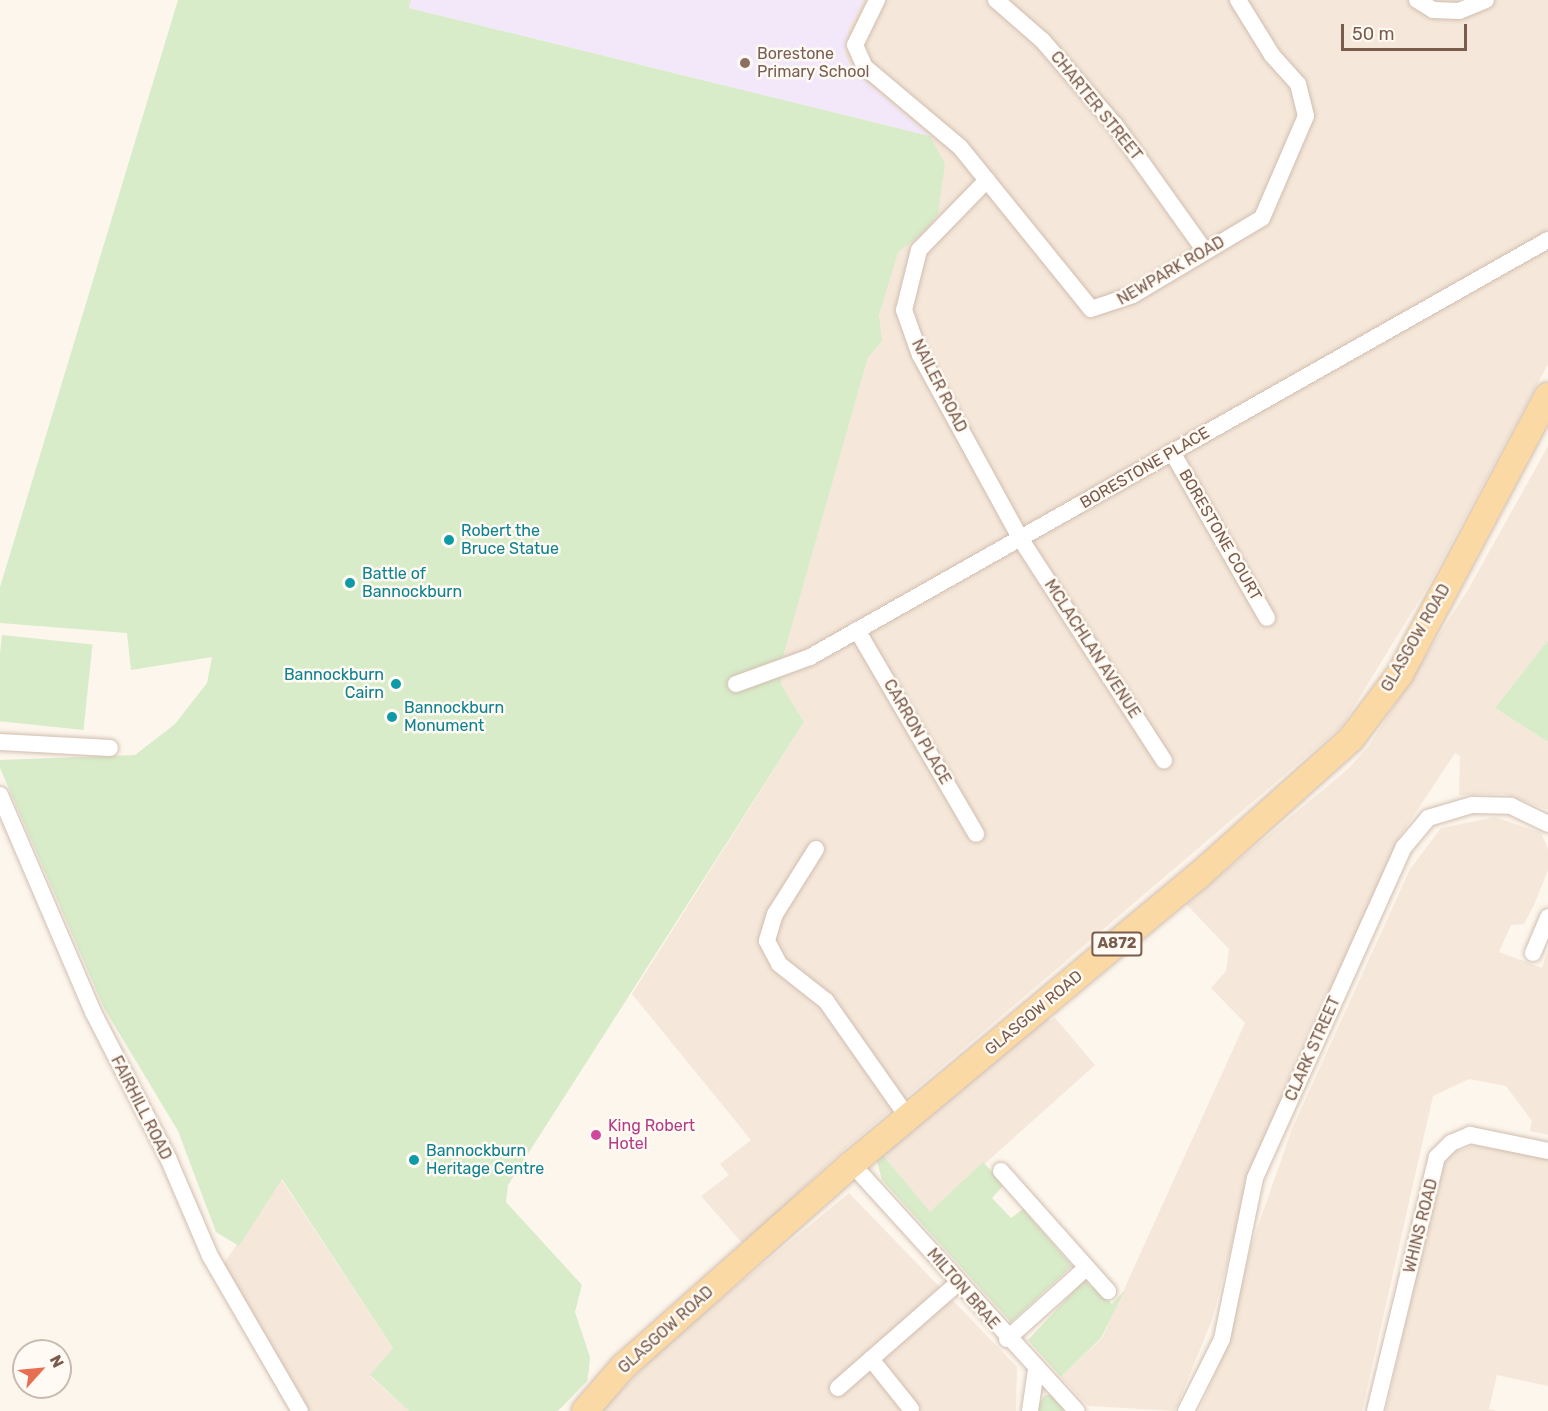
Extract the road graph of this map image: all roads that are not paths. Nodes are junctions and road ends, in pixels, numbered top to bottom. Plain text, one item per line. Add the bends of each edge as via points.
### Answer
1 (877, 0) edge
2 (996, 0) edge
3 (1238, 0) edge
4 (1417, 0) edge
5 (1486, 0) edge
6 (987, 180) junction
7 (1548, 240) edge
8 (1205, 251) junction
9 (1548, 396) edge
10 (1172, 452) junction
11 (1020, 538) junction
12 (1268, 618) dead end
13 (857, 630) junction
14 (736, 684) dead end
15 (0, 742) edge
16 (110, 748) dead end
17 (1164, 760) dead end
18 (0, 795) edge
19 (1548, 824) edge
20 (976, 834) dead end
21 (816, 849) dead end
22 (1548, 917) edge
23 (1533, 953) dead end
24 (909, 1119) junction
25 (1548, 1151) edge
26 (852, 1164) junction
27 (1001, 1171) dead end
28 (1086, 1268) junction
29 (958, 1283) junction
30 (1108, 1291) dead end
31 (1007, 1339) junction
32 (871, 1359) junction
33 (1036, 1370) junction
34 (838, 1388) dead end
35 (910, 1409) dead end
36 (300, 1411) edge
37 (585, 1411) edge
38 (1030, 1411) edge
39 (1077, 1411) edge
40 (1186, 1411) edge
41 (1375, 1411) edge

1 - 6 street, NEWPARK ROAD via 855,45 865,67 960,147
2 - 8 street, CHARTER STREET via 1042,41 1115,125
3 - 8 street, NEWPARK ROAD via 1272,55 1298,84 1306,116 1262,218
4 - 5 street via 1432,10 1459,11
6 - 8 street, NEWPARK ROAD via 1091,309 1110,306
6 - 11 street, NAILER ROAD via 919,250 904,310 920,355
7 - 10 street, BORESTONE PLACE
9 - 24 main road, GLASGOW ROAD / A872 via 1400,674 1351,739 1197,877
10 - 11 street, BORESTONE PLACE
10 - 12 street, BORESTONE COURT
11 - 13 street, BORESTONE PLACE
11 - 17 street, MCLACHLAN AVENUE
13 - 14 street, BORESTONE PLACE via 810,657
13 - 20 street, CARRON PLACE
15 - 16 street
18 - 36 street, FAIRHILL ROAD via 94,1014 168,1158 210,1256
19 - 40 street, CLARK STREET via 1511,806 1472,805 1428,818 1404,847 1255,1178 1222,1339
21 - 24 street via 775,914 767,941 779,964 826,1001
22 - 23 street
24 - 26 main road, GLASGOW ROAD / A872
25 - 41 street, WHINS ROAD via 1470,1134 1450,1143 1437,1157
26 - 29 street, MILTON BRAE
26 - 37 main road, GLASGOW ROAD / A872 via 623,1367
27 - 28 street
28 - 30 street
28 - 31 street
29 - 31 street, MILTON BRAE
29 - 32 street
31 - 33 street, MILTON BRAE
32 - 34 street
32 - 35 street
33 - 38 street
33 - 39 street, MILTON BRAE

